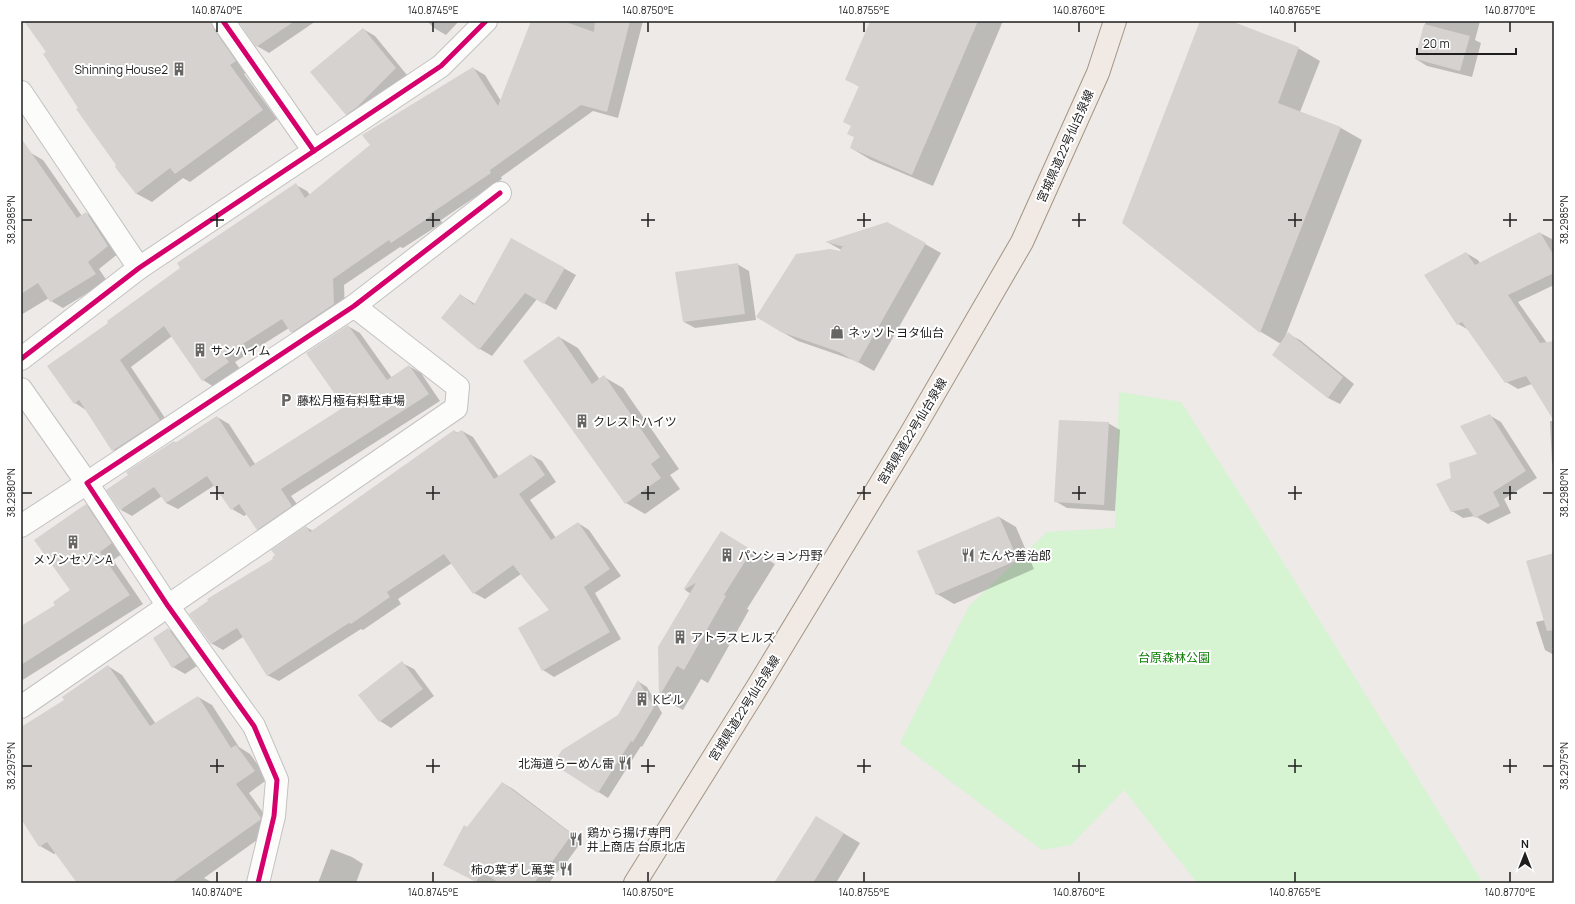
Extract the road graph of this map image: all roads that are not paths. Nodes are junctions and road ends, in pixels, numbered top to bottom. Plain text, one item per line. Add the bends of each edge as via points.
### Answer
1 (223, 21) edge
2 (486, 21) edge
3 (1115, 21) edge
4 (21, 92) edge
5 (314, 151) junction
6 (500, 193) dead end
7 (139, 268) junction
8 (354, 306) junction
9 (21, 359) edge
10 (21, 389) edge
11 (87, 483) junction
12 (21, 526) edge
13 (168, 606) junction
14 (21, 707) edge
15 (258, 883) edge
16 (635, 883) edge

1 - 5 street
2 - 5 street via 441,66
3 - 16 main road, 宮城県道22号仙台泉線 via 1098,73 1022,242 910,435
4 - 7 street
5 - 7 street
6 - 8 street
7 - 9 street
8 - 11 street
8 - 13 street via 458,387 456,408
10 - 11 street
11 - 12 street
11 - 13 street
13 - 14 street
13 - 15 street via 254,726 277,780 274,816

